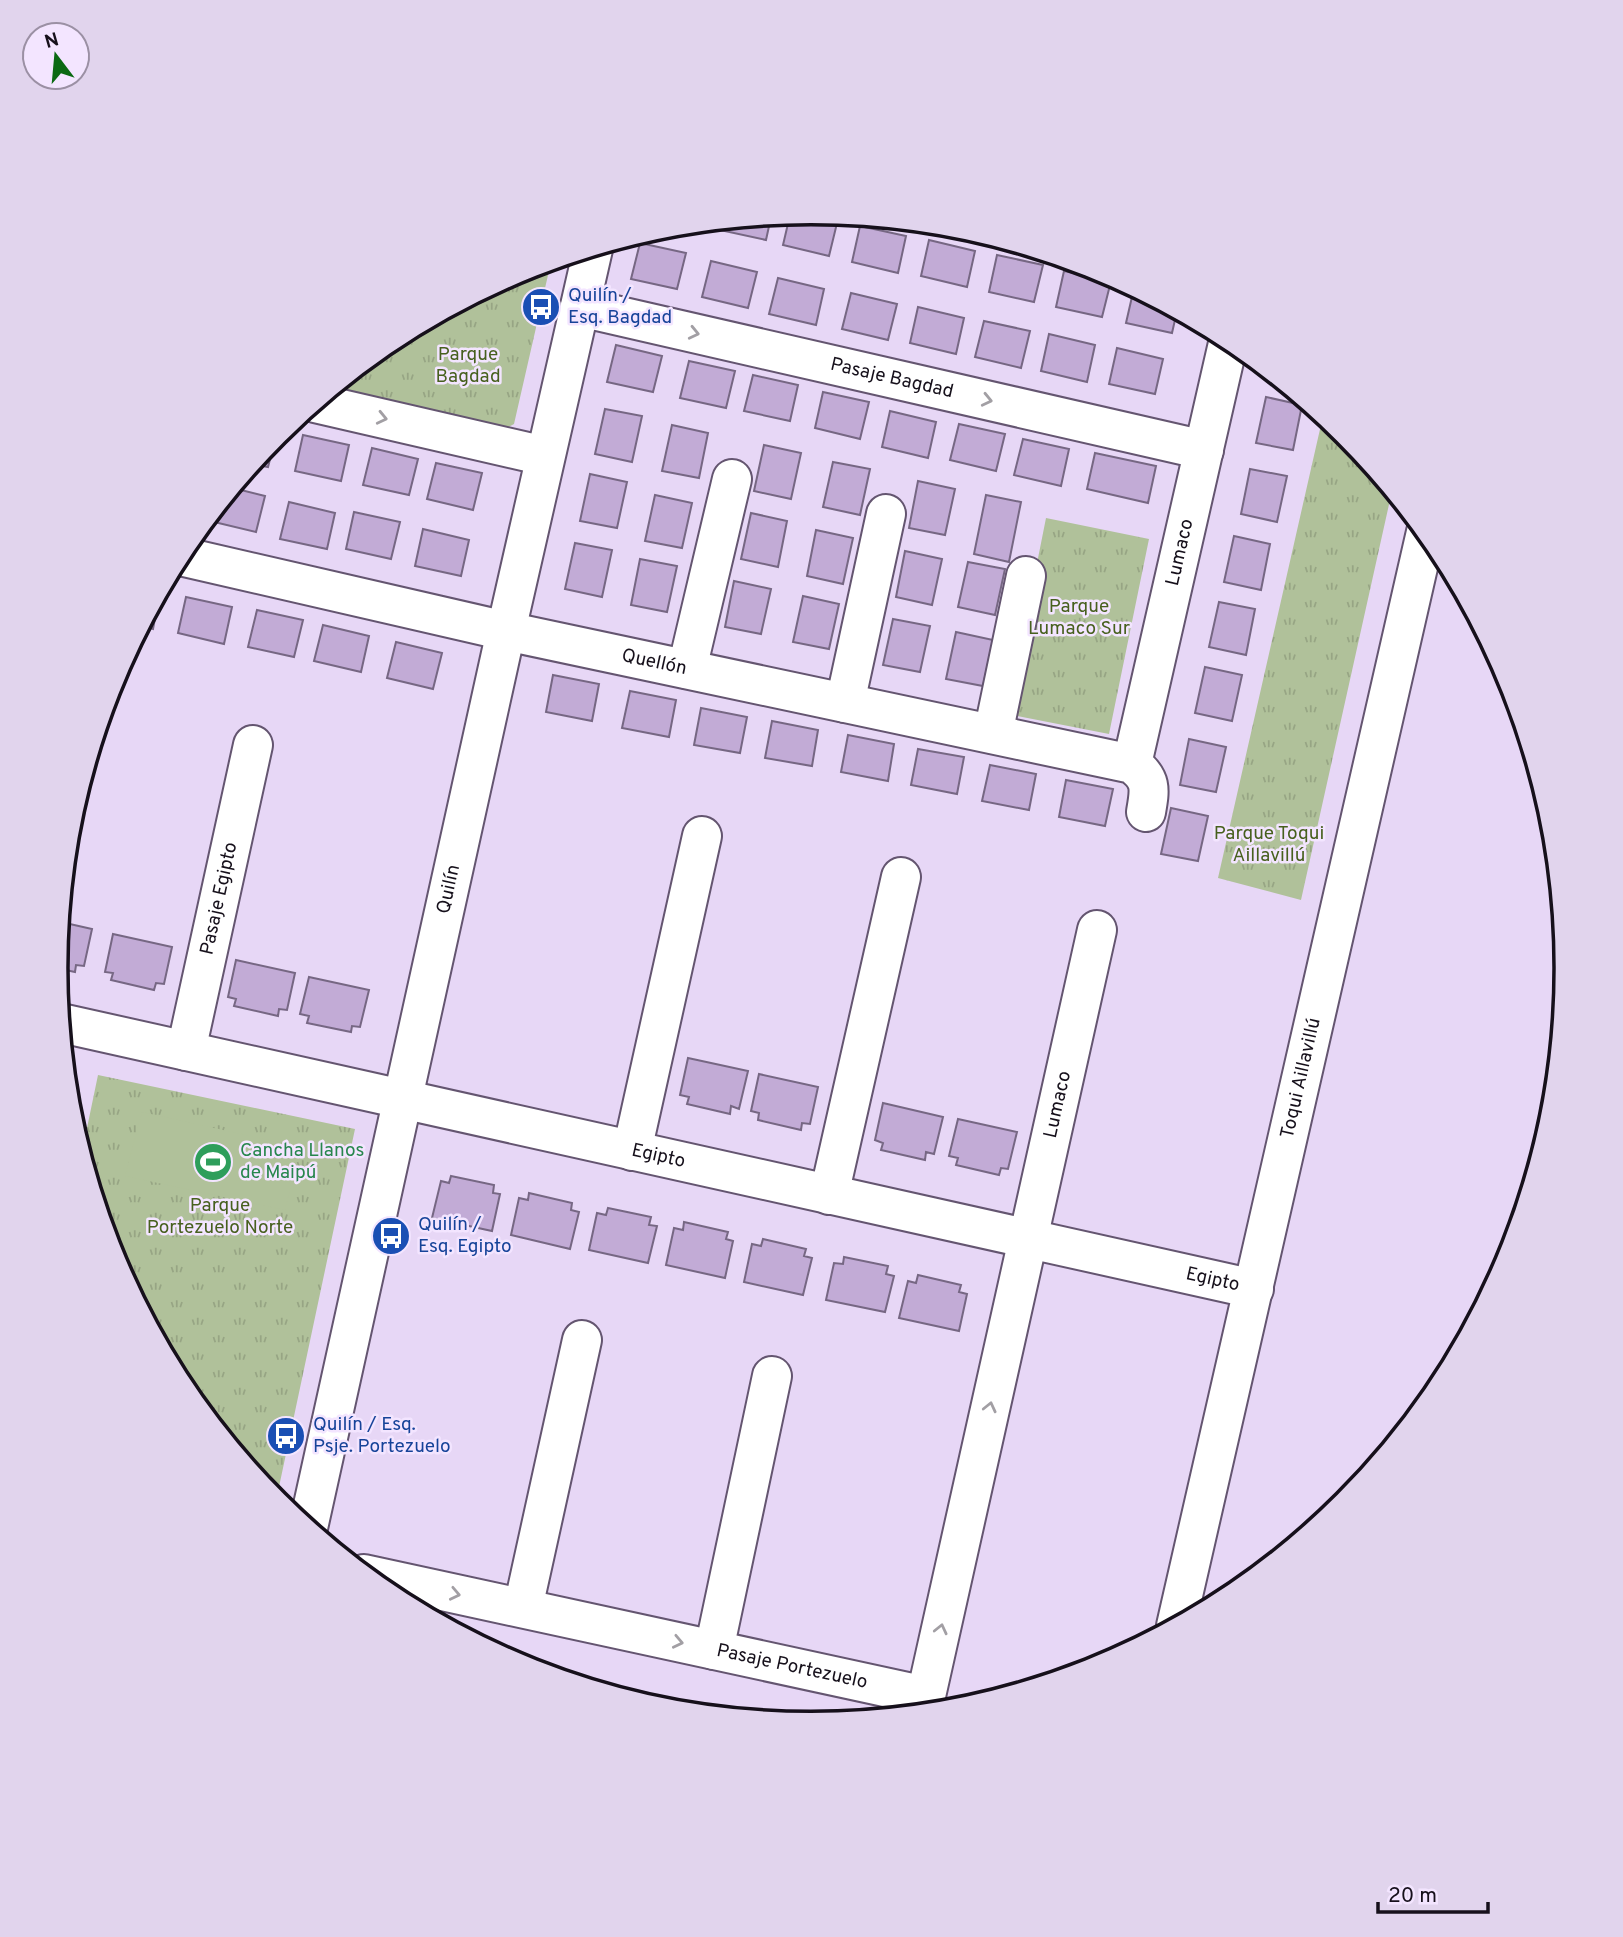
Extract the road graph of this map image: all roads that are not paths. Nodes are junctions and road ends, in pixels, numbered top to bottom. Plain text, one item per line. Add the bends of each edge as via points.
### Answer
1 (591, 260) edge
2 (580, 307) junction
3 (1226, 352) edge
4 (327, 405) edge
5 (1204, 450) junction
6 (545, 456) junction
7 (732, 478) dead end
8 (886, 514) dead end
9 (1423, 547) edge
10 (192, 559) edge
11 (1026, 576) dead end
12 (506, 631) junction
13 (687, 669) junction
14 (845, 703) junction
15 (993, 734) junction
16 (253, 745) dead end
17 (1132, 764) junction
18 (1146, 812) dead end
19 (702, 836) dead end
20 (901, 877) dead end
21 (1097, 930) dead end
22 (71, 1025) edge
23 (186, 1051) junction
24 (402, 1100) junction
25 (632, 1151) junction
26 (829, 1195) junction
27 (1028, 1239) junction
28 (1255, 1289) junction
29 (582, 1340) dead end
30 (772, 1376) dead end
31 (310, 1517) edge
32 (390, 1579) edge
33 (523, 1608) junction
34 (1179, 1614) edge
35 (714, 1650) junction

1 - 2 street, Quilín
2 -> 5 street, Pasaje Bagdad
2 - 6 street, Quilín
3 - 5 street, Lumaco
4 -> 6 street
5 - 17 street, Lumaco
6 - 12 street, Quilín
7 - 13 street
8 - 14 street
9 - 28 street, Toqui Aillavillú
10 - 12 street, Quellón
11 - 15 street
12 - 13 street, Quellón
12 - 24 street, Quilín
13 - 14 street, Quellón
14 - 15 street, Quellón
15 - 17 street, Quellón
16 - 23 street, Pasaje Egipto
17 - 18 street via 1147,779
19 - 25 street
20 - 26 street
21 - 27 street, Lumaco
22 - 23 street, Egipto
23 - 24 street, Egipto
24 - 25 street, Egipto
24 - 31 street, Quilín
25 - 26 street, Egipto
26 - 27 street, Egipto
27 - 28 street, Egipto
35 -> 27 street, Pasaje Portezuelo via 926,1696
28 - 34 street, Toqui Aillavillú
29 - 33 street
30 - 35 street
32 -> 33 street, Pasaje Portezuelo
33 -> 35 street, Pasaje Portezuelo

